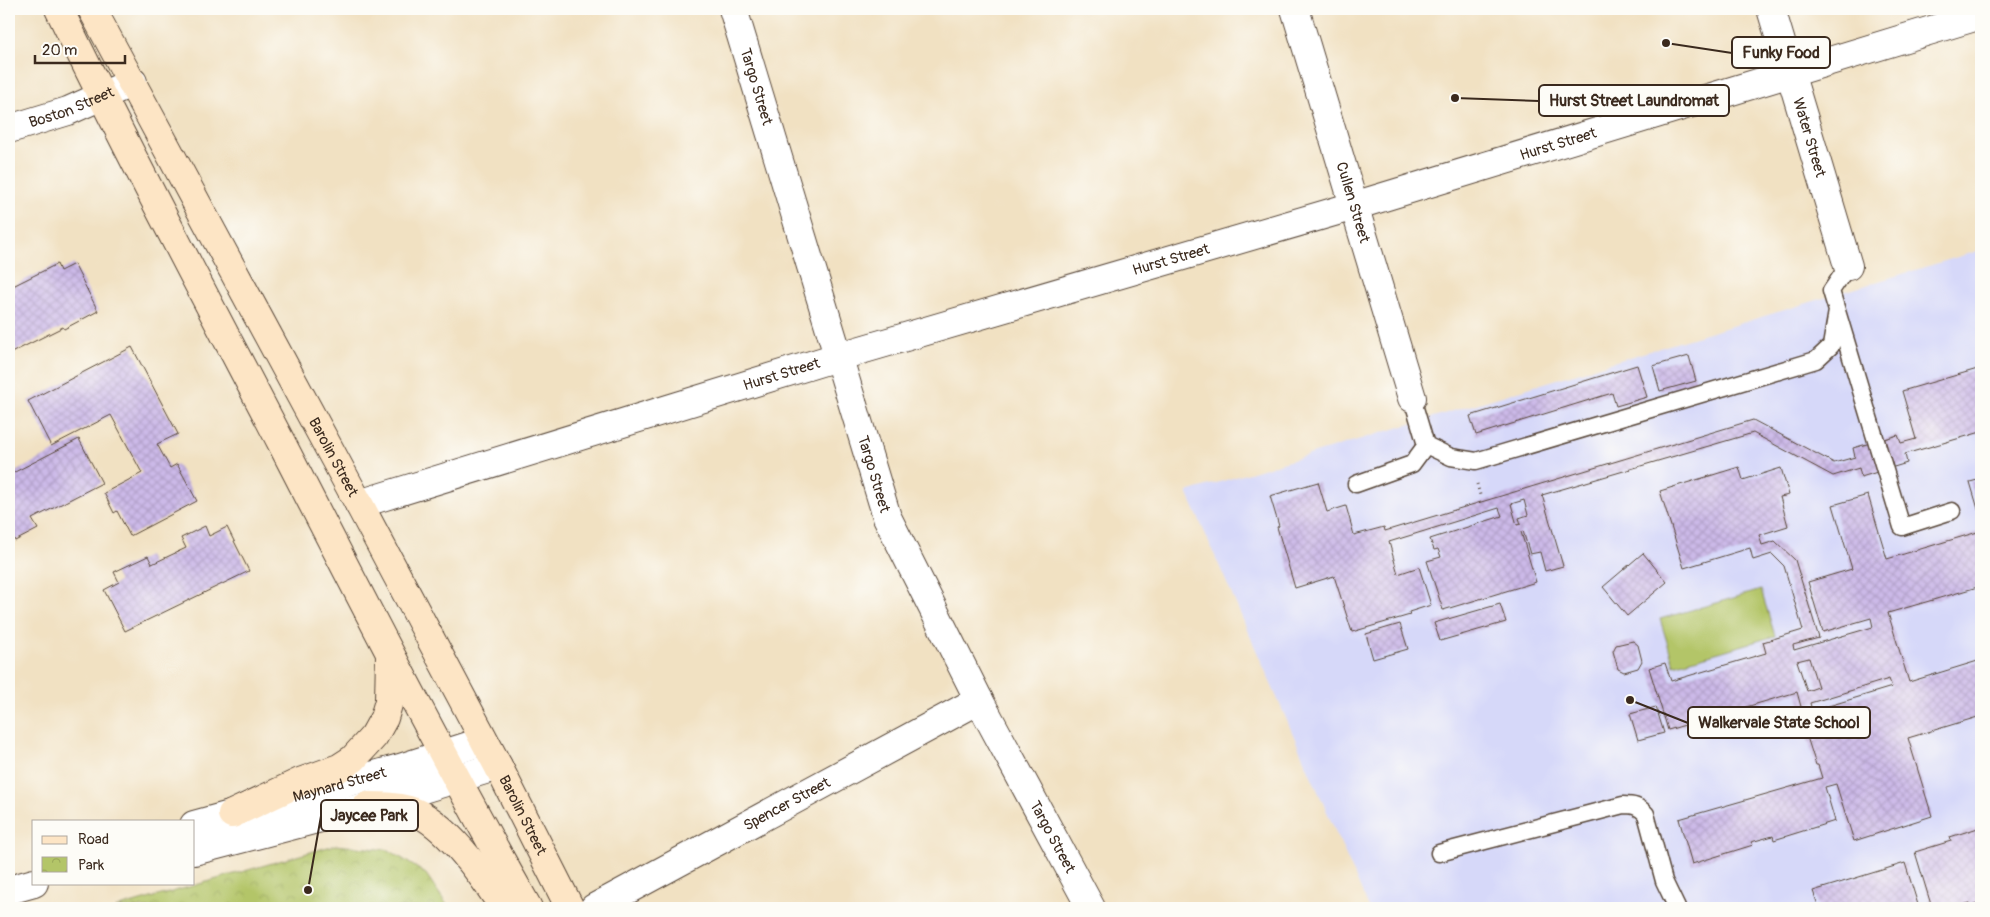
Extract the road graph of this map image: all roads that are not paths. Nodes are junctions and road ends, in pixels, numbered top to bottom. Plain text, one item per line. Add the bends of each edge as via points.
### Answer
1 (59, 9) edge
2 (92, 9) edge
3 (733, 9) edge
4 (1295, 9) edge
5 (1771, 9) edge
6 (1981, 16) edge
7 (1791, 72) junction
8 (132, 82) junction
9 (101, 97) junction
10 (9, 129) edge
11 (1354, 206) junction
12 (1848, 266) joint
13 (1837, 311) junction
14 (837, 357) junction
15 (1412, 398) joint
16 (1426, 446) junction
17 (1356, 484) dead end
18 (359, 504) junction
19 (1952, 511) dead end
20 (390, 652) junction
21 (979, 700) junction
22 (484, 741) junction
23 (443, 754) junction
24 (498, 766) junction
25 (456, 779) junction
26 (367, 806) junction
27 (232, 814) junction
28 (195, 824) edge
29 (195, 851) edge
30 (1439, 853) dead end
31 (32, 884) edge
32 (9, 890) edge
33 (504, 908) edge
34 (528, 908) edge
35 (570, 908) edge
36 (594, 908) edge
37 (1091, 908) edge
38 (1677, 908) edge

1 - 9 main road
2 - 8 main road, Barolin Street
3 - 14 street, Targo Street
4 - 11 street, Cullen Street
5 - 7 street, Water Street
6 - 7 street, Hurst Street
7 - 11 street, Hurst Street
7 - 12 street, Water Street
8 - 9 street, Boston Street
8 - 18 main road, Barolin Street
9 - 10 street, Boston Street
9 - 20 main road
11 - 14 street, Hurst Street
11 - 15 street, Cullen Street
12 - 13 lane via 1831,291
13 - 16 lane via 1831,346 1816,360 1476,461 1451,457
13 - 19 lane via 1902,527
14 - 18 street, Hurst Street
14 - 21 street, Targo Street via 887,517
15 - 16 lane
16 - 17 lane via 1412,464
18 - 22 main road, Barolin Street
20 - 23 main road
20 - 27 main road via 389,700 384,718 360,752 340,768 300,782
21 - 36 street, Spencer Street
21 - 37 street, Targo Street
22 - 23 street, Maynard Street
22 - 24 main road, Barolin Street
23 - 25 main road
23 - 27 street, Maynard Street
24 - 25 street, Maynard Street
24 - 35 main road, Barolin Street
25 - 26 street, Maynard Street
25 - 34 main road
26 - 29 street, Maynard Street
26 - 33 main road via 390,806 425,817 467,857
27 - 28 street, Maynard Street
30 - 38 lane via 1633,805 1646,814 1664,881
31 - 32 street

